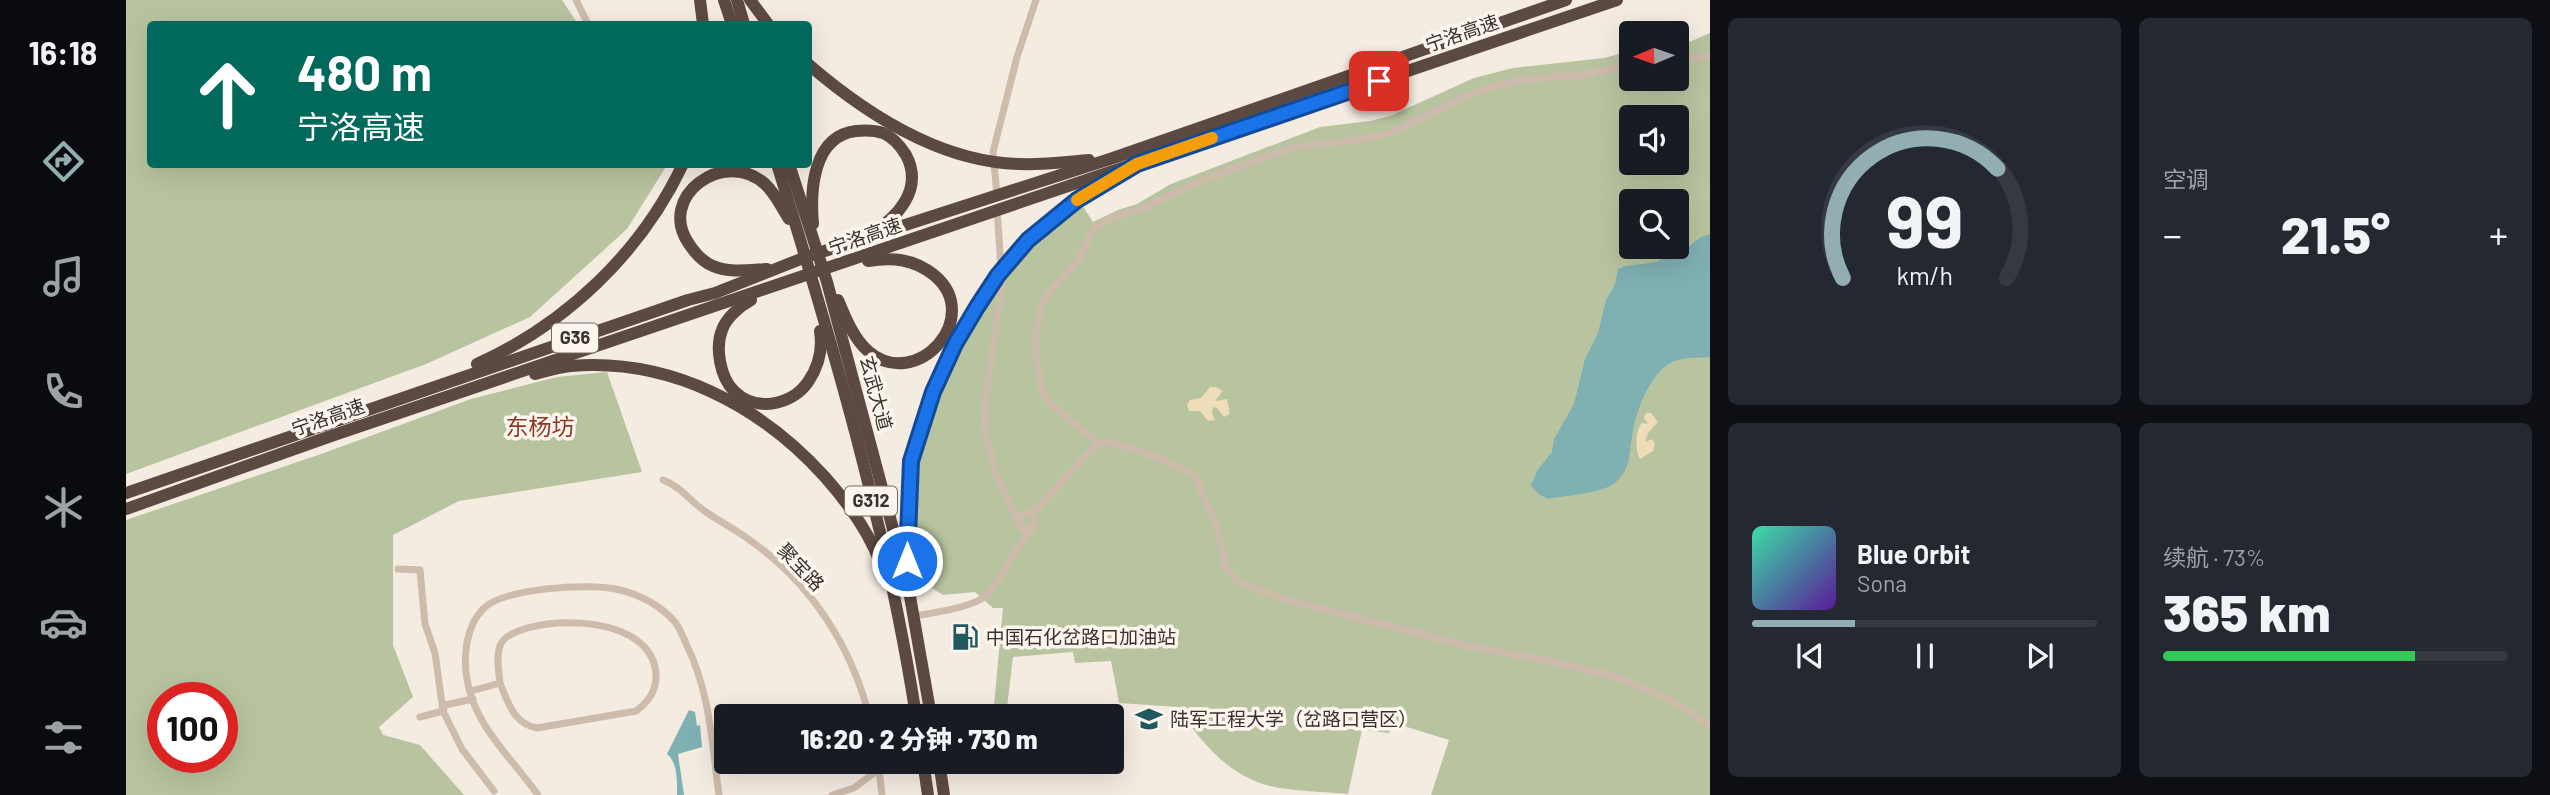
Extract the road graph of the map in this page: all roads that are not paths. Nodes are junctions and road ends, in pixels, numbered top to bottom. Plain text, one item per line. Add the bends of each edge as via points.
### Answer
1 (576, 0) edge
2 (700, 0) edge
3 (724, 0) edge
4 (737, 0) edge
5 (750, 0) edge
6 (1036, 0) edge
7 (1566, 0) edge
8 (1617, 0) edge
9 (586, 21) edge
10 (703, 21) edge
11 (731, 21) edge
12 (743, 21) edge
13 (766, 21) edge
14 (1710, 55) edge
15 (1689, 58) edge
16 (812, 67) edge
17 (1619, 67) edge
18 (1113, 158) junction
19 (1137, 164) junction
20 (681, 168) edge
21 (777, 168) edge
22 (790, 168) edge
23 (797, 231) junction
24 (850, 243) junction
25 (818, 256) junction
26 (856, 261) junction
27 (774, 270) junction
28 (779, 285) junction
29 (815, 289) junction
30 (456, 393) junction
31 (376, 407) junction
32 (1098, 443) junction
33 (663, 480) dead end
34 (126, 493) edge
35 (1010, 508) junction
36 (126, 509) edge
37 (1029, 514) junction
38 (1018, 524) junction
39 (1032, 528) junction
40 (1017, 545) junction
41 (398, 569) dead end
42 (908, 585) junction
43 (897, 606) junction
44 (914, 616) junction
45 (500, 683) junction
46 (472, 695) junction
47 (865, 704) edge
48 (914, 704) edge
49 (929, 704) edge
50 (443, 711) junction
51 (420, 718) dead end
52 (1710, 725) edge
53 (869, 774) edge
54 (879, 774) edge
55 (925, 774) edge
56 (941, 774) edge
57 (494, 791) dead end
58 (538, 795) edge
59 (719, 795) edge
60 (832, 795) edge
61 (882, 795) edge
62 (928, 795) edge
63 (944, 795) edge

1 - 9 street
2 - 10 highway
3 - 11 highway
4 - 12 highway
5 - 13 highway
6 - 35 street via 993,152 1002,283 985,404 986,437
7 - 18 highway, 宁洛高速 / G36
8 - 19 highway, 宁洛高速
14 - 15 street
16 - 18 highway via 867,109 938,148 1017,164
17 - 32 street via 1492,87 1391,133 1294,147 1101,224 1088,237 1078,261 1044,299 1035,340 1043,394
18 - 24 highway, 宁洛高速 / G36
19 - 26 highway, 宁洛高速
19 - 42 highway via 1059,213 1028,240 1001,271 955,344 933,392 911,461
20 - 31 highway via 666,201 630,247 554,321 500,354
21 - 23 highway, 玄武大道 / G312
22 - 25 highway, 玄武大道 / G312
23 - 27 highway via 765,184 750,174 735,170 715,173 690,189 681,219 685,239 696,254 712,266
23 - 29 highway, 玄武大道 / G312
24 - 25 highway via 889,219 910,194 912,171 903,149 884,134 866,130 842,135 820,158 812,192
24 - 27 highway, 宁洛高速 / G36
25 - 26 highway via 843,312 869,351 885,361 911,362 940,345 951,320 951,305 940,281 917,264 897,258
25 - 42 highway, 玄武大道 / G312
26 - 28 highway, 宁洛高速 / G36
27 - 31 highway, 宁洛高速 / G36
28 - 29 highway via 741,305 722,328 722,371 733,391 756,404 779,404 803,389 816,370 822,346
28 - 30 highway, 宁洛高速 / G36
29 - 43 highway, 玄武大道 / G312
30 - 36 highway, 宁洛高速 / G36
30 - 43 highway via 570,366 652,371 713,392 788,440 842,497 877,553
31 - 34 highway, 宁洛高速 / G36
32 - 37 street
32 - 52 street via 1123,444 1195,476 1218,529 1226,569 1239,582 1287,600 1467,646 1615,676 1671,700
33 - 47 street, 聚宝路 via 756,544 811,597 839,638
35 - 37 street
35 - 38 street
37 - 38 street via 1020,516
37 - 39 street via 1035,521
38 - 39 street via 1025,530
38 - 40 street
39 - 40 street
40 - 44 street via 980,600
41 - 50 street via 420,570 425,624 435,653
42 - 44 highway, 玄武大道 / G312
43 - 48 highway, 玄武大道 / G312
44 - 49 highway, 玄武大道 / G312
45 - 45 street via 513,712 527,726 537,728 636,711 652,695 656,668 634,637 617,628 558,622 506,636 500,644
45 - 46 street
46 - 50 street via 445,705
46 - 58 street via 483,726
46 - 59 street via 467,681 467,637 483,609 509,596 556,587 603,588 657,605 677,624 697,665 710,717
50 - 51 street
50 - 57 street via 462,749
53 - 60 street via 854,788
54 - 61 street
55 - 62 highway
56 - 63 highway

